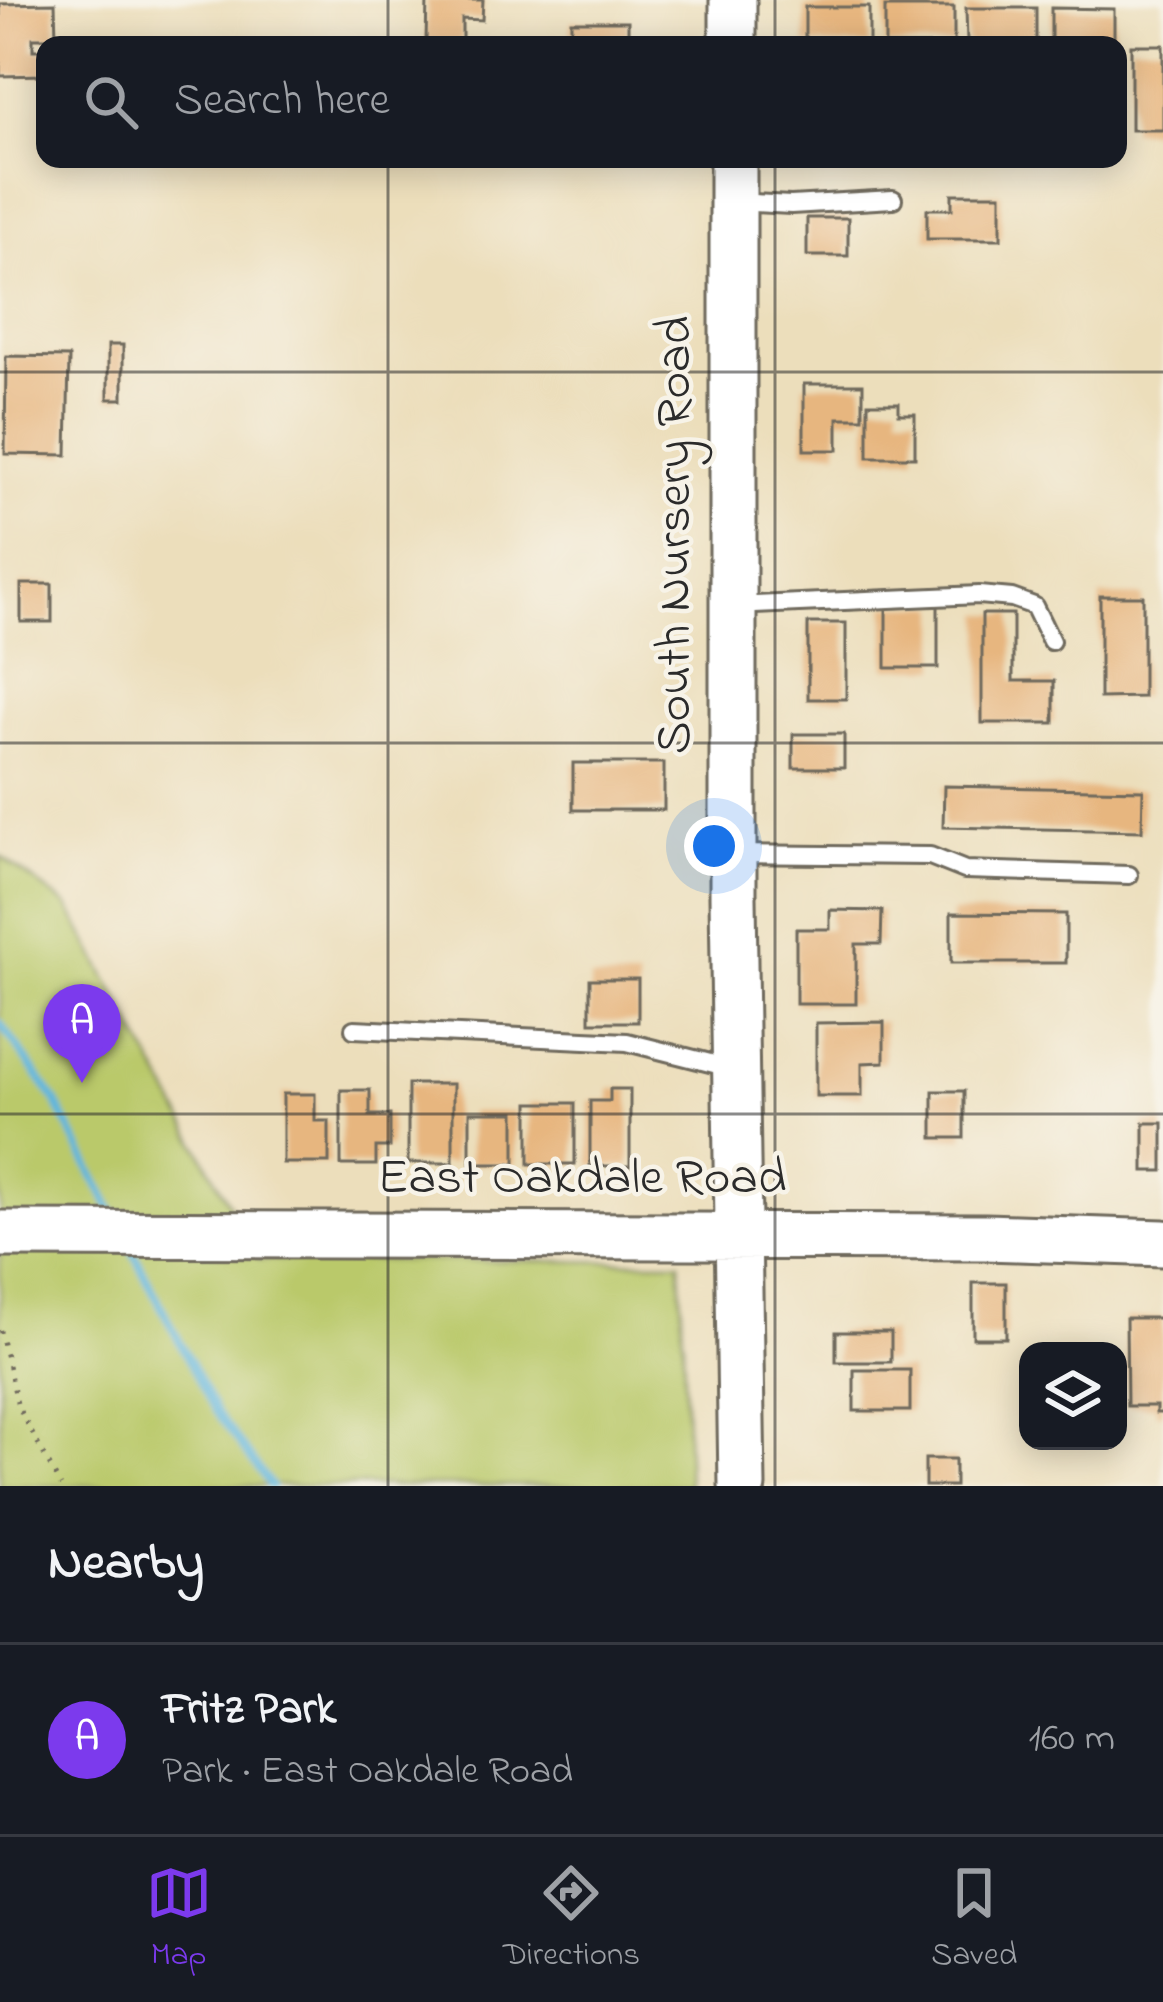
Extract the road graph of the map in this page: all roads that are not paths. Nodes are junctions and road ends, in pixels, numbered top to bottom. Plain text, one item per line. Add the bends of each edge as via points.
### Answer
1 (733, 0) edge
2 (733, 36) edge
3 (733, 180) edge
4 (893, 199) dead end
5 (733, 606) junction
6 (1051, 641) dead end
7 (733, 854) junction
8 (1130, 874) dead end
9 (354, 1029) dead end
10 (734, 1069) junction
11 (10, 1234) edge
12 (736, 1236) junction
13 (1163, 1243) edge
14 (742, 1486) edge

1 - 2 street
3 - 4 lane via 791,205
3 - 5 street, South Nursery Road
5 - 6 lane via 1012,598 1034,606
5 - 7 street, South Nursery Road
7 - 8 lane via 930,856 965,871
7 - 10 street, South Nursery Road
9 - 10 lane via 627,1042
10 - 12 street, South Nursery Road
11 - 12 street, East Oakdale Road
12 - 13 street, East Oakdale Road
12 - 14 street, South Nursery Road

